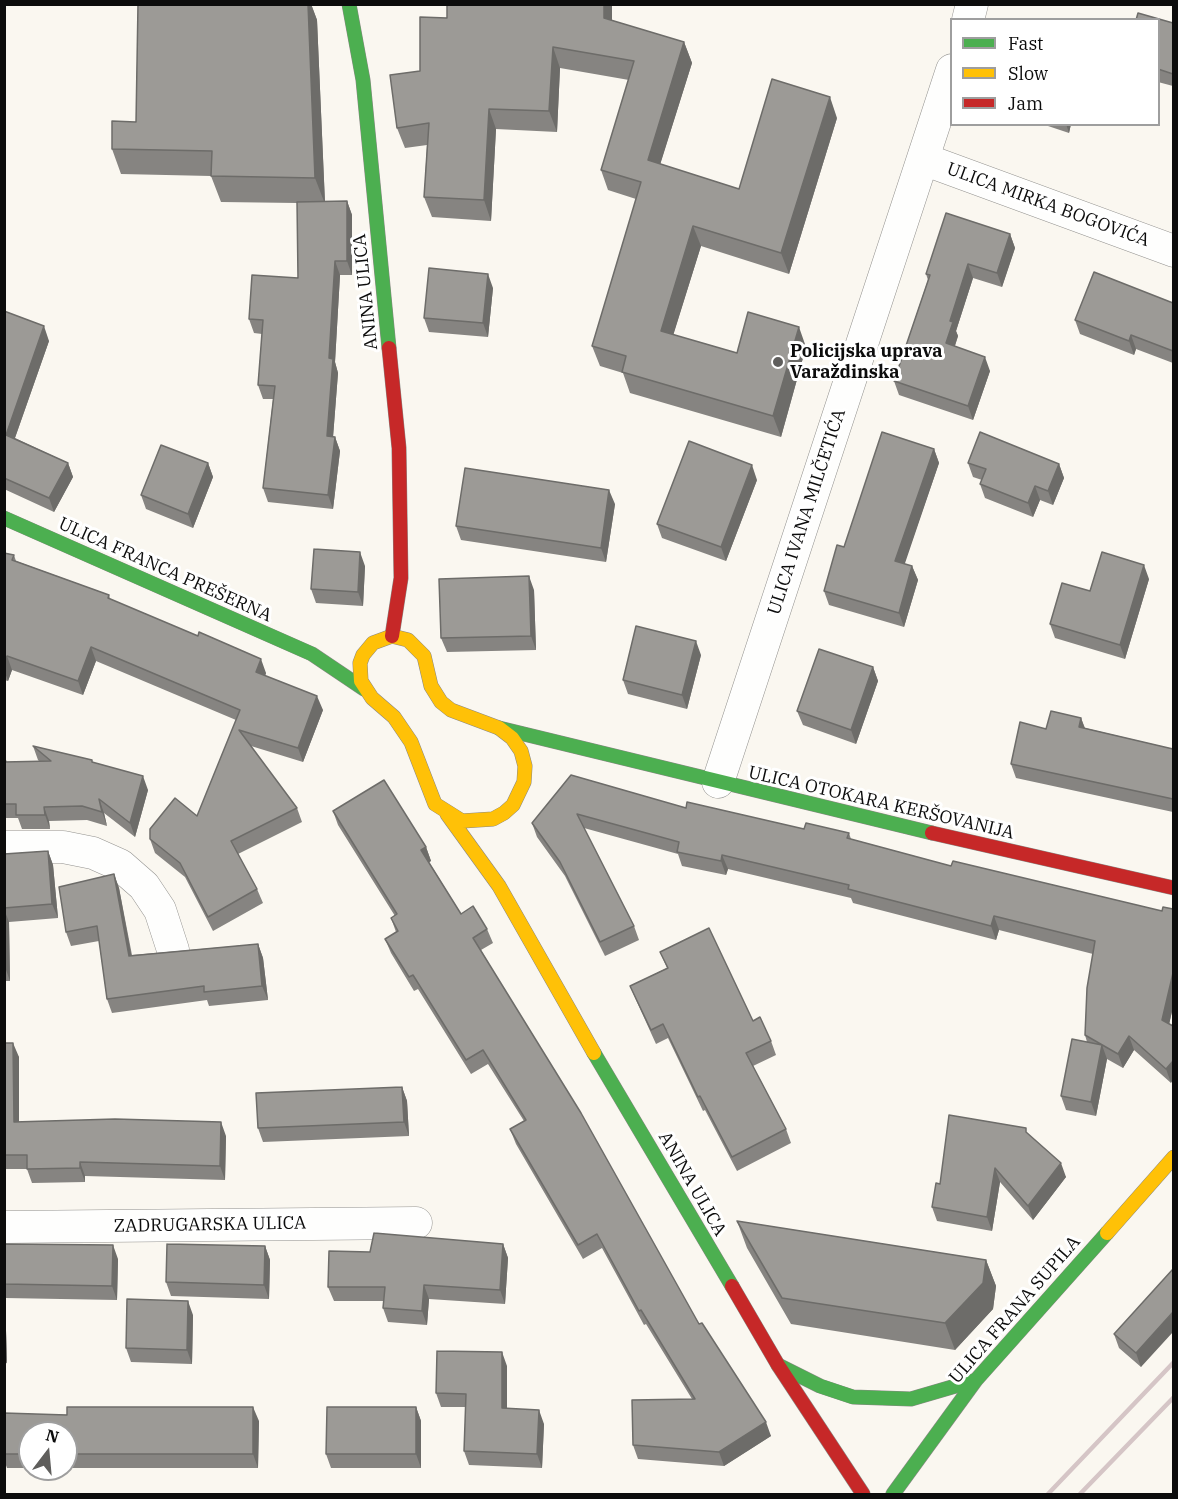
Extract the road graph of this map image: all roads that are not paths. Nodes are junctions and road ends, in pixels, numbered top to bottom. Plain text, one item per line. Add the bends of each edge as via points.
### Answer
1 (349, 4) edge
2 (950, 73) edge
3 (923, 159) junction
4 (1173, 251) edge
5 (4, 518) edge
6 (402, 578) junction
7 (392, 636) junction
8 (368, 647) junction
9 (417, 647) junction
10 (351, 651) dead end
11 (332, 653) dead end
12 (312, 654) junction
13 (364, 689) junction
14 (500, 728) junction
15 (582, 748) junction
16 (560, 756) dead end
17 (541, 769) dead end
18 (524, 782) junction
19 (718, 782) junction
20 (504, 813) junction
21 (447, 814) junction
22 (501, 831) dead end
23 (4, 848) edge
24 (499, 859) dead end
25 (499, 886) junction
26 (1173, 888) edge
27 (173, 950) edge
28 (1173, 1157) edge
29 (416, 1223) dead end
30 (4, 1227) edge
31 (778, 1365) junction
32 (976, 1380) junction
33 (863, 1494) edge
34 (893, 1494) edge

1 - 6 main road, ANINA ULICA via 363,80 399,448
2 - 3 street, ULICA IVANA MILČETIĆA
3 - 4 street, ULICA MIRKA BOGOVIĆA
3 - 19 street, ULICA IVANA MILČETIĆA
5 - 12 main road, ULICA FRANCA PREŠERNA
6 - 7 main road, ANINA ULICA
6 - 9 main road, ANINA ULICA
7 - 8 main road
7 - 9 main road
8 - 10 main road
8 - 13 main road via 359,672
9 - 14 main road, ANINA ULICA via 424,656 431,687 441,702 451,710
11 - 12 main road, ULICA FRANCA PREŠERNA
12 - 13 main road, ULICA FRANCA PREŠERNA
13 - 21 main road, ULICA FRANCA PREŠERNA via 394,717 411,742 427,788 435,804
14 - 15 main road, ULICA OTOKARA KERŠOVANIJA
14 - 18 main road via 521,751
15 - 16 main road
15 - 19 main road, ULICA OTOKARA KERŠOVANIJA
17 - 18 main road
18 - 20 main road via 517,800
19 - 26 main road, ULICA OTOKARA KERŠOVANIJA
20 - 21 main road via 477,822
20 - 22 main road
21 - 25 main road, ANINA ULICA
23 - 27 street via 63,847 93,853 120,865 144,886 160,910
24 - 25 main road, ANINA ULICA
25 - 31 main road, ANINA ULICA
28 - 32 main road, ULICA FRANA SUPILA
29 - 30 street, ZADRUGARSKA ULICA
31 - 32 main road via 853,1397 911,1399
31 - 33 main road, ANINA ULICA
32 - 34 main road, ULICA FRANA SUPILA

